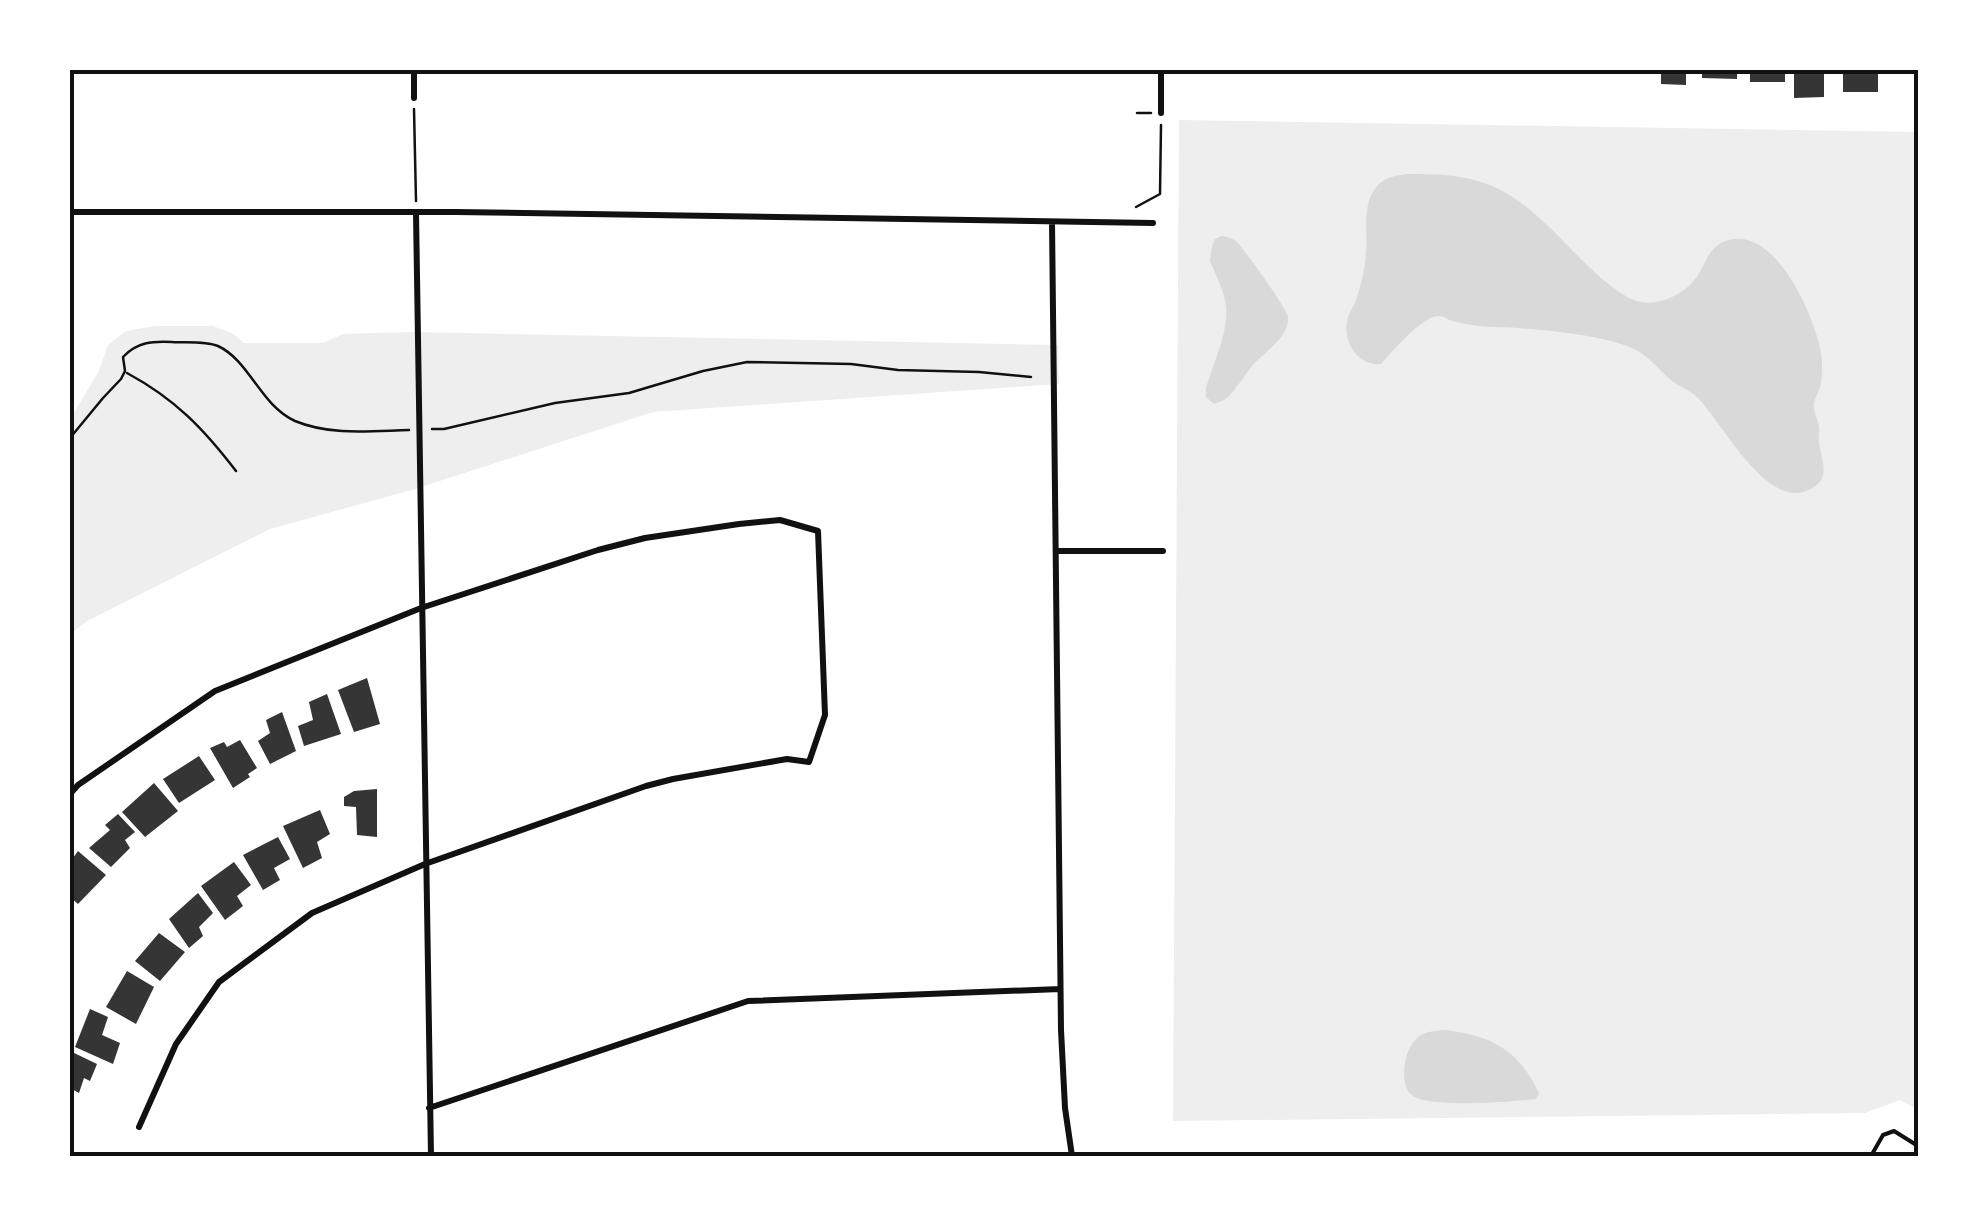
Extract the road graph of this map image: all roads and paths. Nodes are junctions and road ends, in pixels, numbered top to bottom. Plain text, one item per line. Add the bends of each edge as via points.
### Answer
1 (414, 70) edge
2 (1161, 70) edge
3 (414, 98) joint
4 (1161, 113) joint
5 (1136, 207) dead end
6 (70, 212) edge
7 (416, 213) junction
8 (1052, 222) junction
9 (1153, 223) dead end
10 (125, 371) junction
11 (1032, 378) dead end
12 (444, 429) dead end
13 (398, 430) dead end
14 (70, 438) edge
15 (236, 471) dead end
16 (1056, 551) junction
17 (1163, 551) dead end
18 (421, 608) junction
19 (70, 794) edge
20 (425, 864) junction
21 (1060, 989) junction
22 (429, 1108) junction
23 (139, 1128) dead end
24 (1918, 1146) edge
25 (430, 1156) edge
26 (1072, 1156) edge
27 (1871, 1156) edge

1 - 3 street
2 - 4 street
3 - 7 path
4 - 5 path via 1160,194
6 - 7 street
7 - 8 street
7 - 18 street
8 - 9 street
8 - 16 street
10 - 13 path via 123,357 142,343 217,346 290,418 326,431
10 - 14 path
10 - 15 path via 174,402
11 - 12 path via 851,364 732,364 629,393 555,402
16 - 17 street
16 - 21 street
18 - 19 street via 214,691
18 - 20 street
18 - 20 street via 645,538 780,520 818,531 825,714 809,762 787,759 673,778
20 - 22 street
20 - 23 street via 312,914 219,982 176,1044
21 - 22 street via 748,1001
21 - 26 street
22 - 25 street
24 - 27 lane via 1894,1131 1882,1135

